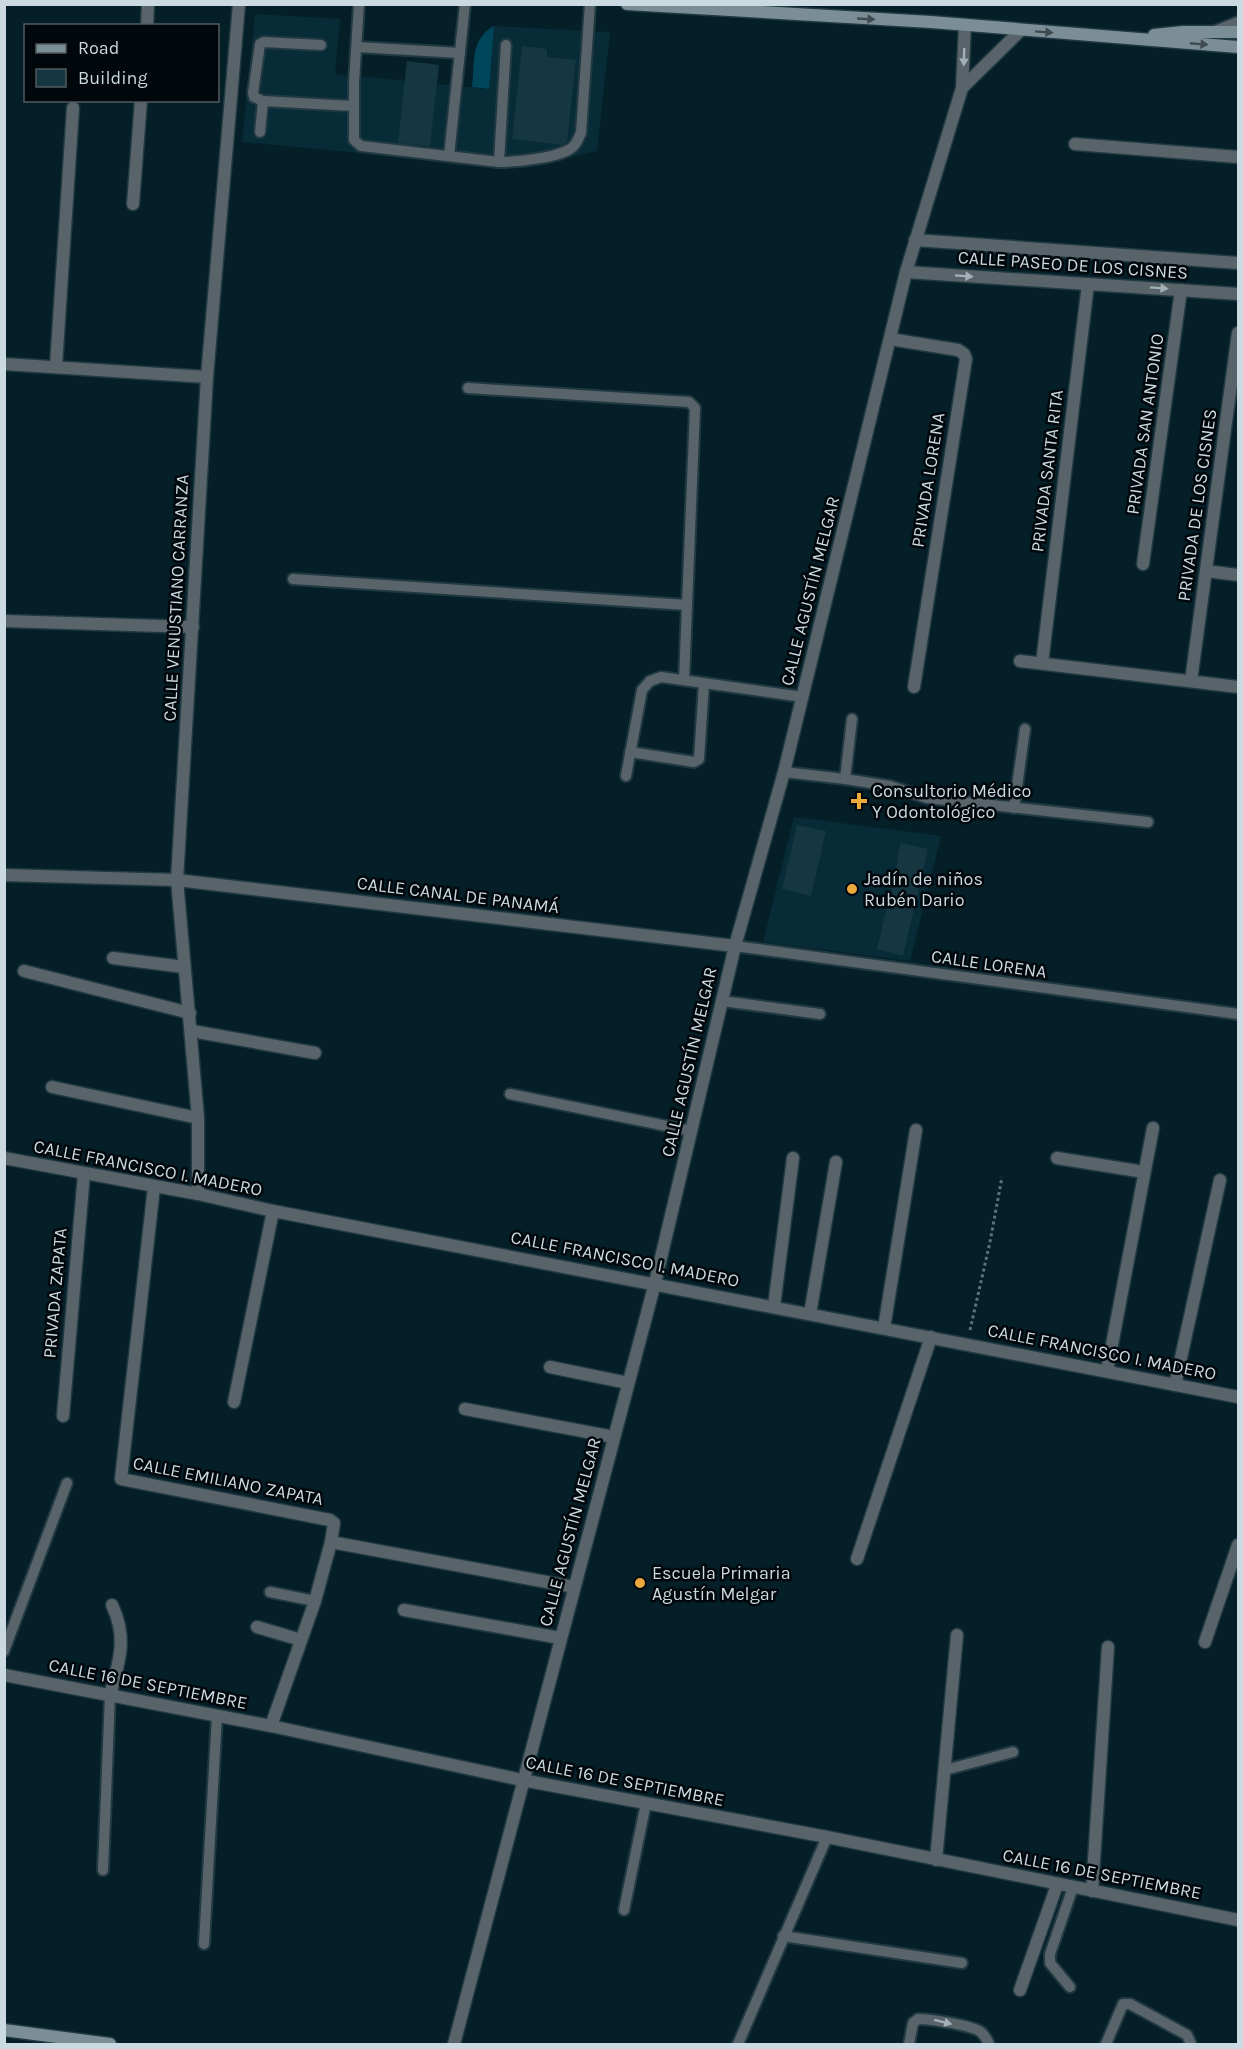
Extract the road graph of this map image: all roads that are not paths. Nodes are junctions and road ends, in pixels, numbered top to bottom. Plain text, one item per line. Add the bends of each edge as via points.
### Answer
1 (148, 4) edge
2 (239, 4) edge
3 (359, 4) edge
4 (465, 4) edge
5 (590, 4) edge
6 (627, 4) edge
7 (1239, 22) edge
8 (147, 24) edge
9 (965, 25) junction
10 (1021, 30) junction
11 (1212, 32) junction
12 (1239, 32) edge
13 (1120, 38) junction
14 (321, 45) dead end
15 (506, 45) dead end
16 (357, 47) junction
17 (1239, 47) edge
18 (459, 53) junction
19 (962, 88) junction
20 (141, 102) edge
21 (263, 102) junction
22 (353, 106) junction
23 (73, 108) dead end
24 (260, 132) dead end
25 (1075, 144) dead end
26 (449, 156) junction
27 (1239, 157) edge
28 (499, 162) junction
29 (133, 204) dead end
30 (915, 240) junction
31 (1239, 263) edge
32 (906, 272) junction
33 (1088, 284) junction
34 (1181, 290) junction
35 (1239, 294) edge
36 (1239, 333) edge
37 (890, 339) junction
38 (4, 364) edge
39 (56, 366) junction
40 (207, 377) junction
41 (468, 388) dead end
42 (1143, 564) dead end
43 (1206, 571) junction
44 (1239, 576) edge
45 (293, 579) dead end
46 (687, 604) junction
47 (4, 621) edge
48 (193, 627) junction
49 (1020, 661) dead end
50 (1042, 663) junction
51 (684, 680) junction
52 (1191, 681) junction
53 (704, 683) junction
54 (914, 687) dead end
55 (1239, 687) edge
56 (803, 697) junction
57 (852, 719) dead end
58 (1025, 729) dead end
59 (630, 752) junction
60 (784, 772) junction
61 (626, 776) dead end
62 (845, 778) junction
63 (1014, 808) junction
64 (1148, 822) dead end
65 (4, 875) edge
66 (177, 880) junction
67 (735, 946) junction
68 (113, 958) dead end
69 (184, 967) junction
70 (24, 971) dead end
71 (722, 1001) junction
72 (190, 1013) junction
73 (820, 1014) dead end
74 (1239, 1014) edge
75 (192, 1031) junction
76 (315, 1053) dead end
77 (52, 1087) dead end
78 (510, 1094) dead end
79 (198, 1118) junction
80 (1153, 1128) dead end
81 (916, 1130) dead end
82 (691, 1131) junction
83 (793, 1158) dead end
84 (1058, 1158) dead end
85 (5, 1159) edge
86 (836, 1162) dead end
87 (4, 1172) edge
88 (1144, 1172) junction
89 (84, 1174) junction
90 (1220, 1180) dead end
91 (153, 1187) junction
92 (198, 1194) junction
93 (273, 1211) junction
94 (655, 1283) junction
95 (774, 1306) junction
96 (810, 1314) junction
97 (884, 1328) junction
98 (931, 1337) junction
99 (550, 1367) dead end
100 (1107, 1371) junction
101 (628, 1383) junction
102 (1175, 1384) junction
103 (1239, 1397) edge
104 (234, 1402) dead end
105 (465, 1409) dead end
106 (63, 1416) dead end
107 (614, 1437) junction
108 (67, 1483) dead end
109 (331, 1542) junction
110 (1239, 1545) edge
111 (857, 1559) dead end
112 (574, 1587) junction
113 (270, 1592) dead end
114 (315, 1601) junction
115 (112, 1605) dead end
116 (404, 1610) dead end
117 (257, 1627) dead end
118 (957, 1635) dead end
119 (560, 1638) junction
120 (301, 1640) junction
121 (1205, 1642) dead end
122 (1108, 1647) dead end
123 (4, 1651) edge
124 (4, 1675) edge
125 (110, 1695) junction
126 (218, 1716) junction
127 (271, 1726) junction
128 (1013, 1752) dead end
129 (945, 1770) junction
130 (522, 1780) junction
131 (646, 1803) junction
132 (827, 1837) junction
133 (936, 1860) junction
134 (103, 1870) dead end
135 (1057, 1885) junction
136 (1073, 1887) junction
137 (1092, 1891) junction
138 (624, 1910) dead end
139 (1239, 1920) edge
140 (783, 1936) junction
141 (204, 1944) dead end
142 (962, 1963) dead end
143 (1070, 1987) dead end
144 (1020, 1990) dead end
145 (4, 2030) edge
146 (110, 2044) edge
147 (454, 2044) edge
148 (738, 2044) edge
149 (909, 2044) edge
150 (988, 2044) edge
151 (1106, 2044) edge
152 (1191, 2044) edge

1 - 8 street
2 - 40 street, CALLE VENUSTIANO CARRANZA
3 - 16 lane
4 - 18 lane
5 - 28 lane via 581,134 573,148 522,161
6 -> 9 main road
7 - 11 lane
9 - 10 main road
9 -> 19 street, CALLE AGUSTÍN MELGAR
10 -> 13 main road
10 - 19 street, CALLE AGUSTÍN MELGAR
11 - 12 main road
11 - 13 main road
13 -> 17 main road
14 - 21 lane via 260,44 253,93
15 - 28 lane
16 - 18 lane
16 - 22 lane
18 - 26 lane
19 - 30 street, CALLE AGUSTÍN MELGAR
20 - 29 street
21 - 22 lane
21 - 24 lane
22 - 26 lane via 354,140 358,145
23 - 39 street
25 - 27 street
26 - 28 lane
30 - 31 street, CALLE PASEO DE LOS CISNES
30 - 32 street, CALLE AGUSTÍN MELGAR
32 -> 33 street, CALLE PASEO DE LOS CISNES
32 - 37 street, CALLE AGUSTÍN MELGAR
33 -> 34 street, CALLE PASEO DE LOS CISNES
33 - 50 street, PRIVADA SANTA RITA
34 - 35 street, CALLE PASEO DE LOS CISNES
34 - 42 street, PRIVADA SAN ANTONIO
36 - 43 street, PRIVADA DE LOS CISNES
37 - 54 street, PRIVADA LORENA via 958,350 966,359
37 - 56 street, CALLE AGUSTÍN MELGAR
38 - 39 street
39 - 40 street
40 - 48 street, CALLE VENUSTIANO CARRANZA
41 - 46 lane via 693,404
43 - 44 street
43 - 52 street, PRIVADA DE LOS CISNES
45 - 46 lane
46 - 51 lane
47 - 48 street
48 - 66 street, CALLE VENUSTIANO CARRANZA
49 - 50 street
50 - 52 street
51 - 53 lane
51 - 59 lane via 661,677 642,690
52 - 55 street
53 - 56 lane
53 - 59 lane via 699,759 694,762
56 - 60 street, CALLE AGUSTÍN MELGAR
57 - 62 lane
58 - 63 lane
59 - 61 lane
60 - 62 lane
60 - 67 street, CALLE AGUSTÍN MELGAR
62 - 63 lane via 927,798
63 - 64 lane
65 - 66 street, CALLE CANAL DE PANAMÁ
66 - 67 street, CALLE CANAL DE PANAMÁ
66 - 69 street, CALLE VENUSTIANO CARRANZA
67 - 71 street, CALLE AGUSTÍN MELGAR
67 - 74 lane, CALLE LORENA
68 - 69 street
69 - 72 street, CALLE VENUSTIANO CARRANZA
70 - 72 street
71 - 73 lane
71 - 82 street, CALLE AGUSTÍN MELGAR
72 - 75 street, CALLE VENUSTIANO CARRANZA
75 - 76 street
75 - 79 street, CALLE VENUSTIANO CARRANZA
77 - 79 street
78 - 82 lane
79 - 92 street, CALLE VENUSTIANO CARRANZA
80 - 88 street
81 - 97 street
82 - 94 street, CALLE AGUSTÍN MELGAR
83 - 95 street
84 - 88 street
85 - 87 street
85 - 89 street, CALLE FRANCISCO I. MADERO
86 - 96 street
88 - 100 street
89 - 91 street, CALLE FRANCISCO I. MADERO
89 - 106 street, PRIVADA ZAPATA
90 - 102 street
91 - 92 street, CALLE FRANCISCO I. MADERO
91 - 109 street, CALLE EMILIANO ZAPATA via 121,1479 332,1521
92 - 93 street, CALLE FRANCISCO I. MADERO
93 - 94 street, CALLE FRANCISCO I. MADERO
93 - 104 street
94 - 95 street, CALLE FRANCISCO I. MADERO
94 - 101 street, CALLE AGUSTÍN MELGAR
95 - 96 street, CALLE FRANCISCO I. MADERO
96 - 97 street, CALLE FRANCISCO I. MADERO
97 - 98 street, CALLE FRANCISCO I. MADERO
98 - 100 street, CALLE FRANCISCO I. MADERO
98 - 111 street
99 - 101 street
100 - 102 street, CALLE FRANCISCO I. MADERO
101 - 107 street, CALLE AGUSTÍN MELGAR
102 - 103 street, CALLE FRANCISCO I. MADERO
105 - 107 street
107 - 112 street, CALLE AGUSTÍN MELGAR
108 - 123 lane
109 - 112 street
109 - 114 street
110 - 121 street
112 - 119 street, CALLE AGUSTÍN MELGAR
113 - 114 lane
114 - 120 street
115 - 125 street via 122,1641
116 - 119 street
117 - 120 street
118 - 129 street
119 - 130 street, CALLE AGUSTÍN MELGAR
120 - 127 street
122 - 137 street
124 - 125 street, CALLE 16 DE SEPTIEMBRE
125 - 126 street, CALLE 16 DE SEPTIEMBRE
125 - 134 lane
126 - 127 street, CALLE 16 DE SEPTIEMBRE
126 - 141 lane
127 - 130 street, CALLE 16 DE SEPTIEMBRE
128 - 129 lane
129 - 133 street
130 - 131 street, CALLE 16 DE SEPTIEMBRE
130 - 147 street, CALLE AGUSTÍN MELGAR
131 - 132 street, CALLE 16 DE SEPTIEMBRE
131 - 138 lane
132 - 133 street, CALLE 16 DE SEPTIEMBRE
132 - 140 lane
133 - 135 street, CALLE 16 DE SEPTIEMBRE
135 - 136 street, CALLE 16 DE SEPTIEMBRE
135 - 144 street
136 - 137 street, CALLE 16 DE SEPTIEMBRE
136 - 143 lane via 1050,1954 1050,1963
137 - 139 street, CALLE 16 DE SEPTIEMBRE
140 - 142 lane
140 - 148 lane
145 - 146 main road
149 -> 150 lane via 913,2024 918,2019 979,2030
151 - 152 lane via 1123,2004 1130,2004 1187,2035

